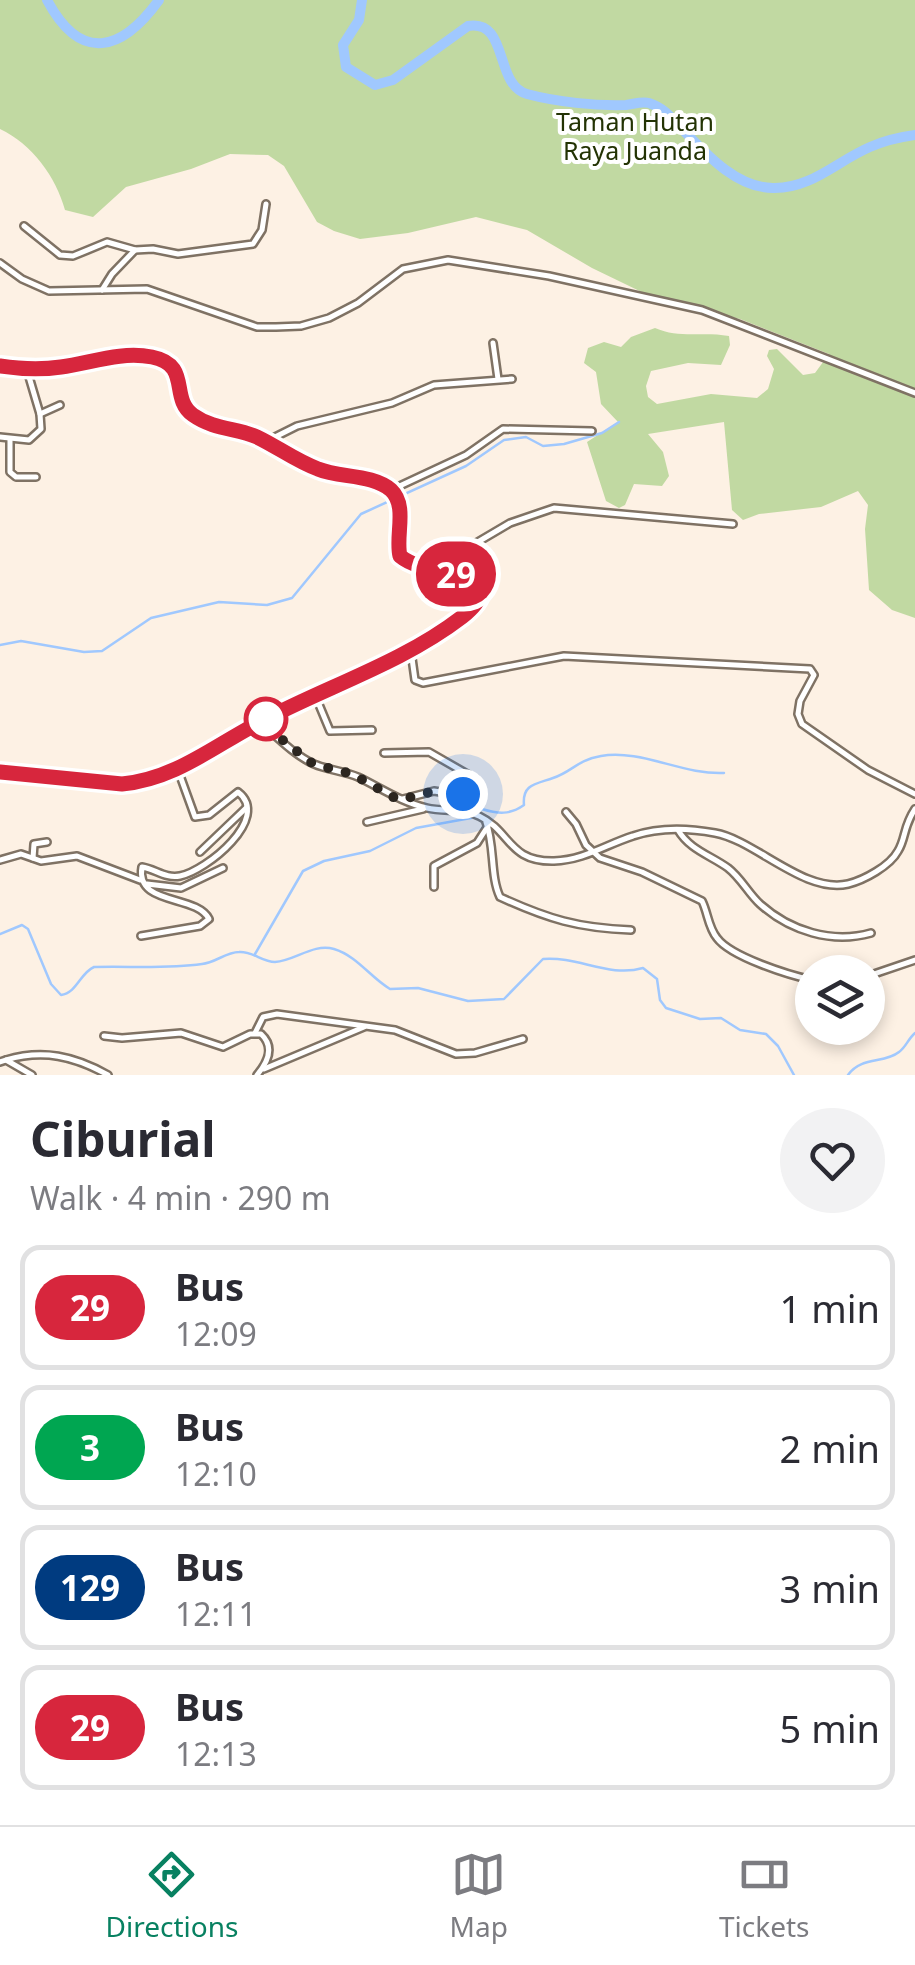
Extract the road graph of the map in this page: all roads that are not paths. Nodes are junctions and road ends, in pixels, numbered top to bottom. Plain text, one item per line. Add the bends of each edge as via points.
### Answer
1 (266, 204) dead end
2 (24, 226) dead end
3 (135, 250) junction
4 (0, 263) edge
5 (102, 290) junction
6 (493, 344) dead end
7 (0, 366) edge
8 (27, 369) junction
9 (498, 379) junction
10 (512, 379) dead end
11 (915, 393) edge
12 (60, 405) dead end
13 (40, 414) junction
14 (592, 431) dead end
15 (0, 437) edge
16 (10, 440) junction
17 (265, 442) junction
18 (36, 477) dead end
19 (391, 490) junction
20 (733, 524) dead end
21 (454, 574) junction
22 (411, 651) junction
23 (315, 695) junction
24 (260, 722) junction
25 (372, 730) dead end
26 (384, 754) dead end
27 (178, 770) junction
28 (0, 772) edge
29 (915, 794) edge
30 (400, 800) junction
31 (246, 808) junction
32 (426, 808) junction
33 (915, 810) edge
34 (566, 812) dead end
35 (367, 822) dead end
36 (487, 823) junction
37 (678, 830) junction
38 (48, 842) dead end
39 (200, 852) dead end
40 (594, 853) junction
41 (33, 858) junction
42 (0, 860) edge
43 (223, 868) dead end
44 (143, 882) junction
45 (434, 887) dead end
46 (631, 930) dead end
47 (870, 933) dead end
48 (141, 936) dead end
49 (915, 960) edge
50 (885, 970) edge
51 (795, 977) edge
52 (365, 1026) junction
53 (256, 1033) junction
54 (104, 1036) dead end
55 (523, 1038) dead end
56 (3, 1061) edge
57 (259, 1073) edge
58 (32, 1075) edge
59 (108, 1075) edge

1 - 3 street via 262,230 246,247 178,254
2 - 3 street via 60,255 107,242
3 - 5 street
4 - 5 street via 49,290
5 - 11 street via 147,288 257,327 302,326 358,303 403,269 448,260 702,310
6 - 9 street
7 - 8 street
8 - 13 street
8 - 17 street via 154,357 177,373 192,414
9 - 10 street
9 - 17 street via 434,385
12 - 13 street
13 - 16 street via 42,427 34,437
14 - 19 street via 507,428
15 - 16 street
16 - 18 street via 10,472
17 - 19 street via 316,469
19 - 21 street via 400,514 400,556
20 - 21 street via 554,508 471,546 455,561
21 - 22 street via 479,582 482,594 462,618
22 - 23 street
22 - 29 street via 415,680 423,683 564,656 810,669 813,680 798,707 802,724
23 - 24 street
23 - 25 street via 330,730
24 - 27 street
24 - 30 street via 313,764 352,774
26 - 30 street via 429,752 476,779 460,796 434,791
27 - 28 street via 122,784
27 - 31 street via 196,817 238,792
30 - 32 street
31 - 39 street
31 - 44 street via 238,834 206,865 173,877 144,866
32 - 35 street
32 - 36 street via 468,812
33 - 37 street via 892,859 840,885 788,870 731,836
34 - 40 street
36 - 40 street via 532,859
36 - 45 street via 476,843 434,866
36 - 46 street via 500,896 585,928
37 - 40 street via 630,836
37 - 47 street via 788,922 833,939
38 - 41 street via 33,844
40 - 51 street via 702,901 721,944
41 - 42 street
41 - 44 street via 77,856
43 - 44 street via 181,888
44 - 48 street via 209,919
49 - 50 street
52 - 53 street via 277,1014 263,1018
52 - 55 street via 402,1032 456,1054
52 - 57 street
53 - 54 street via 223,1046 181,1033
53 - 57 street via 270,1047
56 - 58 street
56 - 59 street via 57,1054

